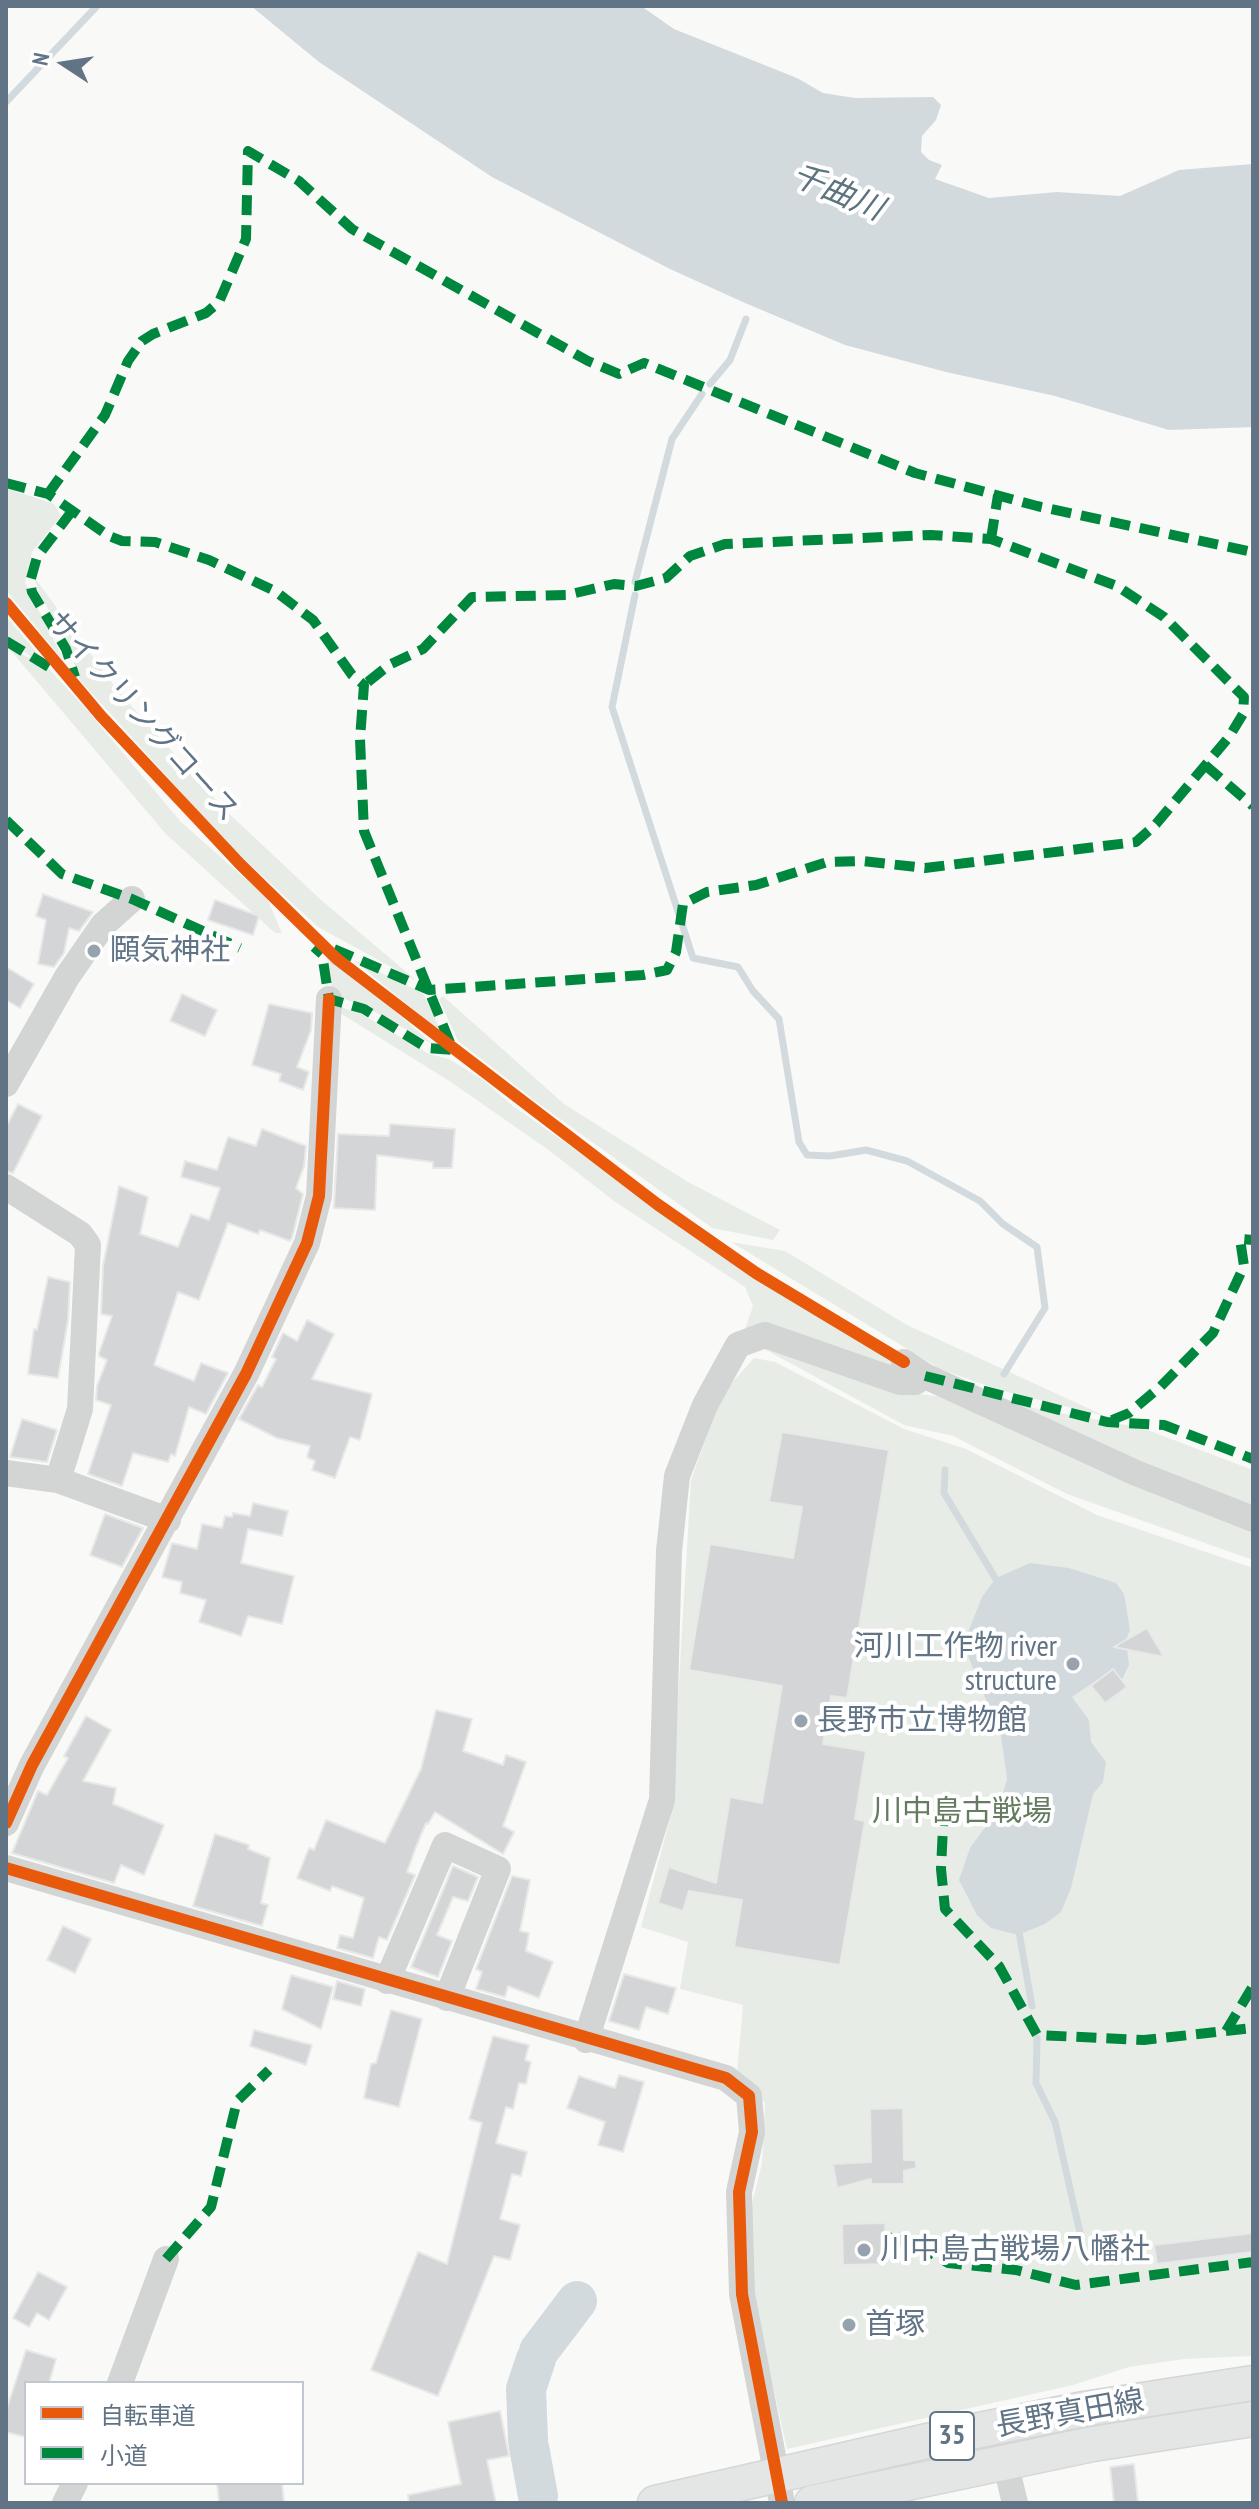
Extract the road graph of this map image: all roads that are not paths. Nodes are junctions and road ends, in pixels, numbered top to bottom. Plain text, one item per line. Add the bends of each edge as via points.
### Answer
1 (132, 899) dead end
2 (329, 999) dead end
3 (6, 1084) edge
4 (6, 1187) edge
5 (6, 1473) edge
6 (58, 1480) junction
7 (1253, 1519) edge
8 (168, 1520) junction
9 (6, 1823) edge
10 (6, 1868) edge
11 (387, 1981) junction
12 (447, 1998) junction
13 (586, 2040) junction
14 (166, 2259) dead end
15 (121, 2381) edge
16 (1249, 2383) edge
17 (1252, 2422) edge
18 (1005, 2462) junction
19 (74, 2485) edge
20 (779, 2488) edge
21 (65, 2503) edge
22 (655, 2503) edge
23 (812, 2503) edge
24 (1015, 2503) edge

1 - 3 street via 103,925 67,977
2 - 8 street via 319,1196 307,1243 246,1374
4 - 6 street via 80,1234 88,1245 80,1409
5 - 6 street
6 - 8 street
7 - 13 street via 1136,1473 914,1369 915,1382 900,1382 765,1335 738,1345 705,1405 677,1476 669,1551 662,1800
8 - 9 street via 32,1765
10 - 11 street
11 - 12 street
11 - 12 street via 445,1845 498,1869
12 - 13 street
13 - 20 street via 726,2078 749,2096 752,2132 739,2192 742,2294
14 - 15 street
16 - 17 street
16 - 20 main road, 長野真田線 / 35 via 1084,2409
17 - 18 main road, 長野真田線 / 35
18 - 23 main road, 長野真田線 / 35
18 - 24 street
19 - 21 street
20 - 22 main road, 長野真田線 / 35

